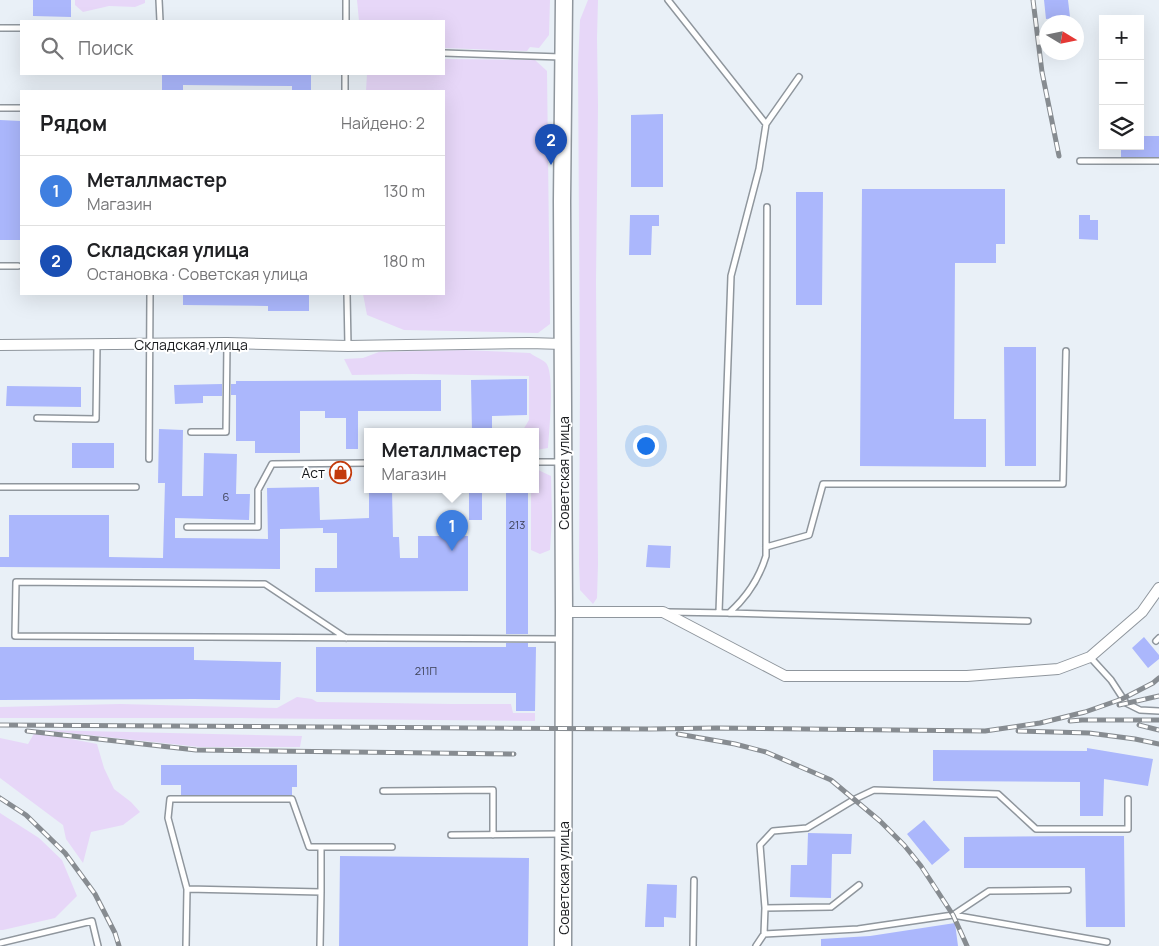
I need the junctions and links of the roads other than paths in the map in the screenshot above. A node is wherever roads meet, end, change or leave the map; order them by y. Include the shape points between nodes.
1 (159, 0) edge
2 (346, 0) edge
3 (564, 0) edge
4 (668, 0) edge
5 (160, 20) edge
6 (346, 20) edge
7 (0, 28) edge
8 (20, 28) edge
9 (445, 53) edge
10 (564, 58) junction
11 (345, 75) edge
12 (799, 78) dead end
13 (345, 90) edge
14 (0, 108) edge
15 (20, 108) edge
16 (766, 124) junction
17 (1080, 160) dead end
18 (1159, 161) edge
19 (767, 207) dead end
20 (0, 266) edge
21 (18, 266) dead end
22 (150, 295) edge
23 (347, 295) edge
24 (227, 343) junction
25 (97, 344) junction
26 (149, 344) junction
27 (563, 344) junction
28 (0, 345) edge
29 (348, 346) junction
30 (1066, 351) dead end
31 (37, 418) dead end
32 (191, 432) dead end
33 (149, 459) dead end
34 (539, 462) edge
35 (563, 462) junction
36 (364, 463) edge
37 (0, 487) edge
38 (136, 488) dead end
39 (187, 528) dead end
40 (766, 547) junction
41 (1159, 588) edge
42 (564, 612) junction
43 (663, 612) junction
44 (719, 612) junction
45 (729, 613) junction
46 (1028, 621) dead end
47 (346, 638) junction
48 (564, 639) junction
49 (1090, 657) junction
50 (1159, 711) edge
51 (383, 791) dead end
52 (1128, 799) dead end
53 (563, 834) junction
54 (451, 835) dead end
55 (494, 835) junction
56 (321, 847) junction
57 (392, 847) dead end
58 (694, 880) dead end
59 (859, 885) dead end
60 (187, 889) junction
61 (1068, 890) dead end
62 (321, 892) junction
63 (765, 908) junction
64 (953, 915) junction
65 (764, 934) junction
66 (1107, 942) dead end
67 (0, 943) edge
68 (98, 946) edge
69 (186, 946) edge
70 (320, 946) edge
71 (563, 946) edge
72 (693, 946) edge
73 (756, 946) edge

1 - 5 lane
2 - 6 lane
3 - 10 main road, Советская улица
4 - 16 lane
7 - 8 lane
9 - 10 lane
10 - 27 main road, Советская улица
11 - 13 lane
12 - 16 lane
14 - 15 lane
16 - 44 lane via 759,170 730,276
17 - 18 lane
19 - 40 lane
20 - 21 lane
22 - 26 lane
23 - 29 lane
24 - 26 street, Складская улица
24 - 29 street, Складская улица
24 - 32 lane via 226,432
25 - 26 street, Складская улица
25 - 28 street, Складская улица
25 - 31 lane via 96,419
26 - 33 lane
27 - 29 street, Складская улица
27 - 35 main road, Советская улица
30 - 40 lane via 1063,484 823,484 809,535
34 - 35 lane
35 - 42 main road, Советская улица
36 - 39 lane via 272,464 258,490 258,527
37 - 38 lane
40 - 45 lane via 762,570
41 - 49 street via 1142,612
42 - 43 street
42 - 48 main road, Советская улица
43 - 44 lane
43 - 49 street via 785,676 967,676 1058,669
44 - 45 lane
45 - 46 lane
47 - 47 lane via 15,636 16,582 266,584
47 - 48 lane
48 - 53 main road, Советская улица
49 - 50 lane via 1126,703 1140,710
51 - 55 lane via 493,790
52 - 63 lane via 1128,829 1036,829 998,794 874,790 807,828 773,831 760,845
53 - 55 lane
53 - 71 main road, Советская улица
54 - 55 lane
56 - 57 lane
56 - 60 lane via 309,847 292,799 170,799 168,818
56 - 62 lane
58 - 72 lane
59 - 63 lane via 831,907
60 - 62 lane
60 - 69 lane
61 - 64 lane via 989,891
62 - 70 lane
63 - 65 lane
64 - 65 lane via 858,929
64 - 66 lane
65 - 73 lane
67 - 68 lane via 92,921

